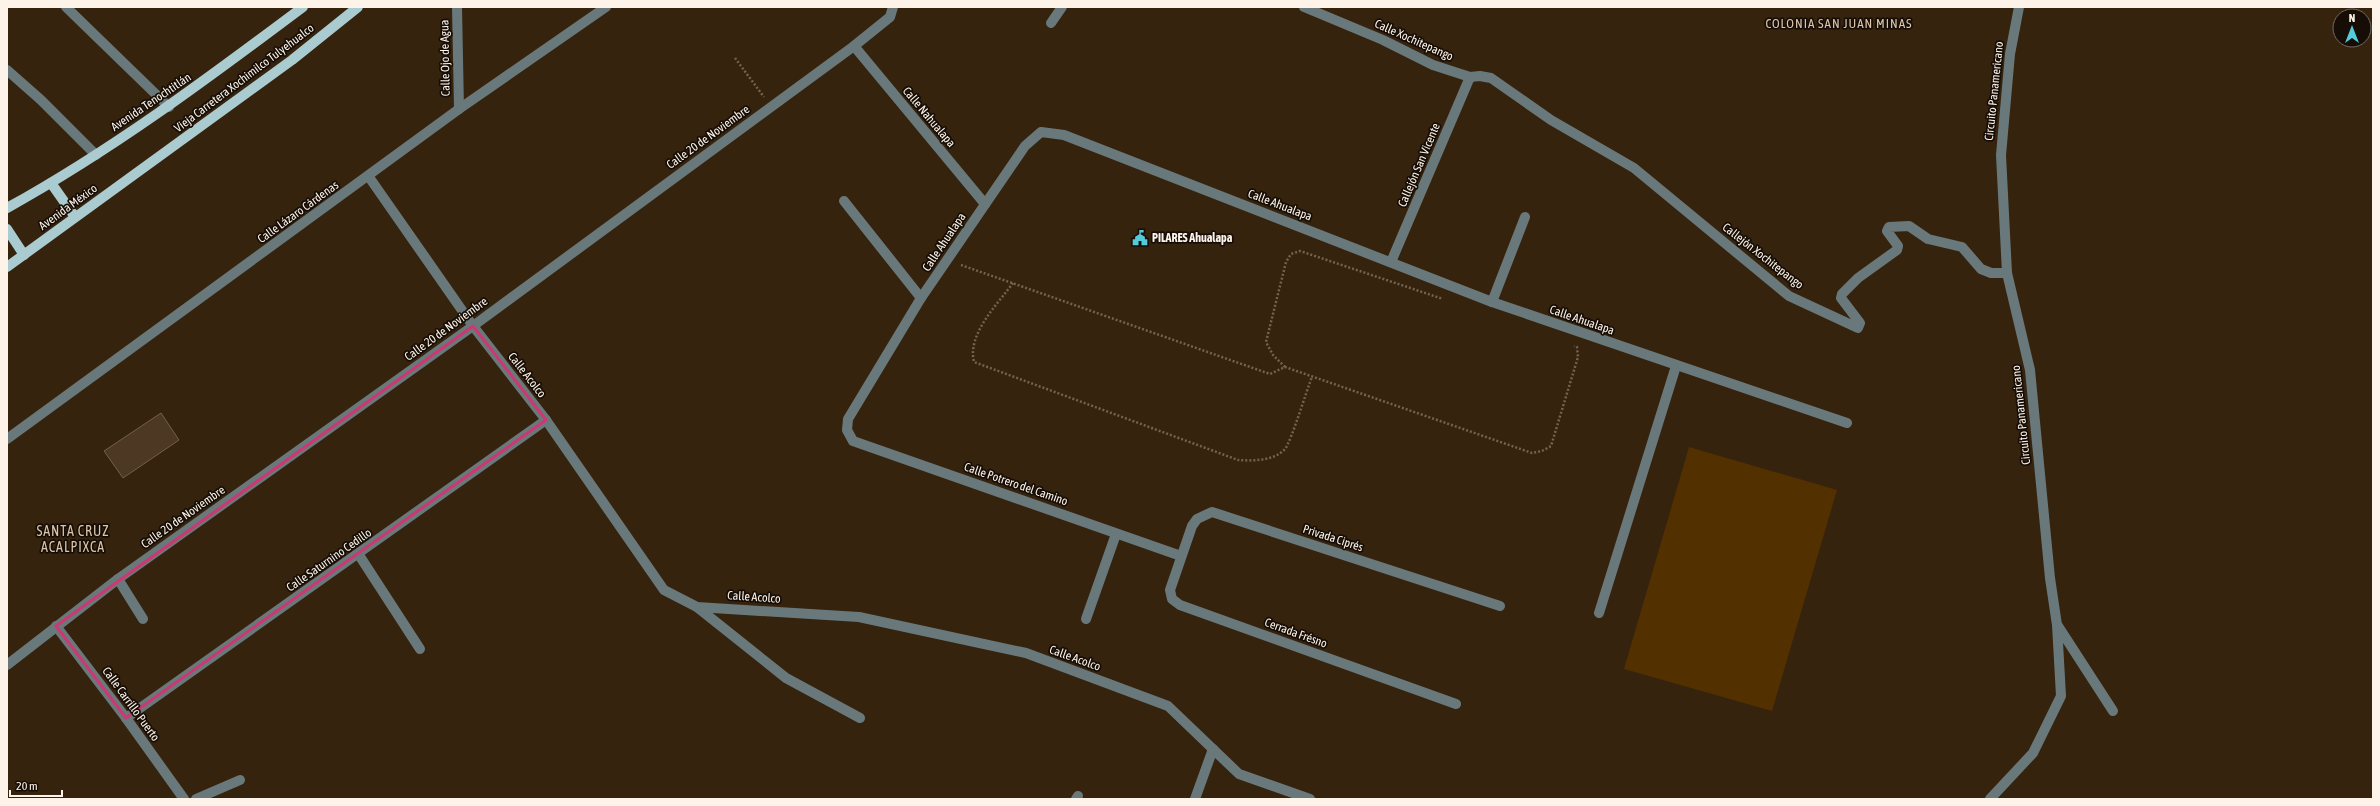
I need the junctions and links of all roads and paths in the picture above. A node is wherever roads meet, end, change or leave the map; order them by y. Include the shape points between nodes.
1 (66, 7) edge
2 (303, 7) edge
3 (358, 7) edge
4 (457, 7) edge
5 (606, 7) edge
6 (893, 7) edge
7 (1062, 7) edge
8 (1304, 7) edge
9 (2019, 7) edge
10 (1051, 23) dead end
11 (854, 46) junction
12 (735, 58) dead end
13 (7, 70) edge
14 (1470, 77) junction
15 (168, 107) junction
16 (771, 107) junction
17 (459, 109) junction
18 (96, 155) junction
19 (145, 169) joint
20 (369, 177) junction
21 (51, 183) junction
22 (844, 201) dead end
23 (985, 204) junction
24 (7, 208) edge
25 (76, 217) junction
26 (1525, 217) dead end
27 (7, 229) edge
28 (24, 255) junction
29 (947, 260) junction
30 (1391, 262) junction
31 (7, 267) edge
32 (2007, 273) junction
33 (1013, 283) junction
34 (921, 298) junction
35 (1448, 301) dead end
36 (1492, 302) junction
37 (473, 326) junction
38 (1572, 344) dead end
39 (1676, 366) junction
40 (1285, 367) junction
41 (1312, 377) junction
42 (546, 420) junction
43 (1847, 423) dead end
44 (847, 430) joint
45 (7, 439) edge
46 (1116, 534) junction
47 (359, 555) junction
48 (1181, 556) junction
49 (118, 579) junction
50 (697, 606) junction
51 (1500, 606) dead end
52 (1599, 614) dead end
53 (144, 619) dead end
54 (1086, 619) dead end
55 (2057, 625) junction
56 (56, 626) junction
57 (420, 649) dead end
58 (7, 665) edge
59 (1456, 704) dead end
60 (2114, 711) dead end
61 (126, 718) junction
62 (860, 718) dead end
63 (1213, 749) junction
64 (240, 780) dead end
65 (184, 799) edge
66 (196, 799) edge
67 (1195, 799) edge
68 (1310, 799) edge
69 (1990, 799) edge

1 - 15 street
2 - 15 main road, Avenida Tenochtitlán
3 - 19 main road, Vieja Carretera Xochimilco Tulyehualco via 292,60
4 - 17 street, Calle Ojo de Agua
5 - 17 street, Calle Lázaro Cárdenas
6 - 11 street, Calle 20 de Noviembre via 890,17
7 - 10 street
8 - 14 street, Calle Xochitepango via 1383,40 1433,65
9 - 32 street, Circuito Panamericano via 2010,54 2001,155
11 - 16 street, Calle 20 de Noviembre
11 - 23 street, Calle Nahualapa
12 - 16 path
13 - 18 street
14 - 30 street, Callejón San Vicente
14 - 32 street, Callejón Xochitepango via 1491,78 1551,120 1634,168 1789,296 1858,328 1860,323 1841,298 1842,294 1858,278 1897,250 1898,246 1887,231 1889,227 1909,226 1928,239 1962,247 1981,269 1991,273
15 - 18 main road, Avenida Tenochtitlán
16 - 37 street, Calle 20 de Noviembre
17 - 20 street, Calle Lázaro Cárdenas
18 - 21 main road, Avenida Tenochtitlán
19 - 25 main road, Avenida México
20 - 37 street, Calle Acolco
20 - 45 street, Calle Lázaro Cárdenas
21 - 24 main road, Avenida Tenochtitlán
21 - 25 main road
22 - 34 street
23 - 29 street, Calle Ahualapa
23 - 30 street, Calle Ahualapa via 1024,146 1041,132 1064,135
25 - 28 main road, Avenida México
26 - 36 street
27 - 28 main road
28 - 31 main road, Avenida México
29 - 33 path
29 - 34 street, Calle Ahualapa
30 - 36 street, Calle Ahualapa
32 - 55 street, Circuito Panamericano via 2030,370 2050,578
33 - 40 path via 1270,374
33 - 41 path via 976,337 971,351 974,362 1238,460 1256,461 1273,456 1285,448
34 - 44 street, Calle Ahualapa via 848,419
35 - 40 path via 1300,251 1291,254 1286,262 1266,342 1273,355
36 - 39 street, Calle Ahualapa
37 - 42 street, Calle Acolco
37 - 49 street, Calle 20 de Noviembre
38 - 41 path via 1577,347 1578,357 1551,446 1532,454
39 - 43 street, Calle Ahualapa
39 - 52 street
40 - 41 path
42 - 47 street, Calle Saturnino Cedillo
42 - 50 street, Calle Acolco via 664,590
44 - 46 street, Calle Potrero del Camino via 853,441
46 - 48 street, Calle Potrero del Camino
46 - 54 street
47 - 57 street
47 - 61 street, Calle Saturnino Cedillo
48 - 51 street, Privada Ciprés via 1192,526 1197,519 1212,512
48 - 59 street, Cerrada Frésno via 1170,590 1172,599 1180,605
49 - 53 street
49 - 56 street, Calle 20 de Noviembre
50 - 62 street via 786,678
50 - 63 street, Calle Acolco via 859,617 1026,654 1168,706
55 - 60 street
55 - 69 street, Circuito Panamericano via 2061,696 2033,753
56 - 58 street, Calle 20 de Noviembre
56 - 61 street, Calle Carrillo Puerto
61 - 65 street, Calle Carrillo Puerto
63 - 67 street
63 - 68 street, Calle Acolco via 1239,774
64 - 66 street

